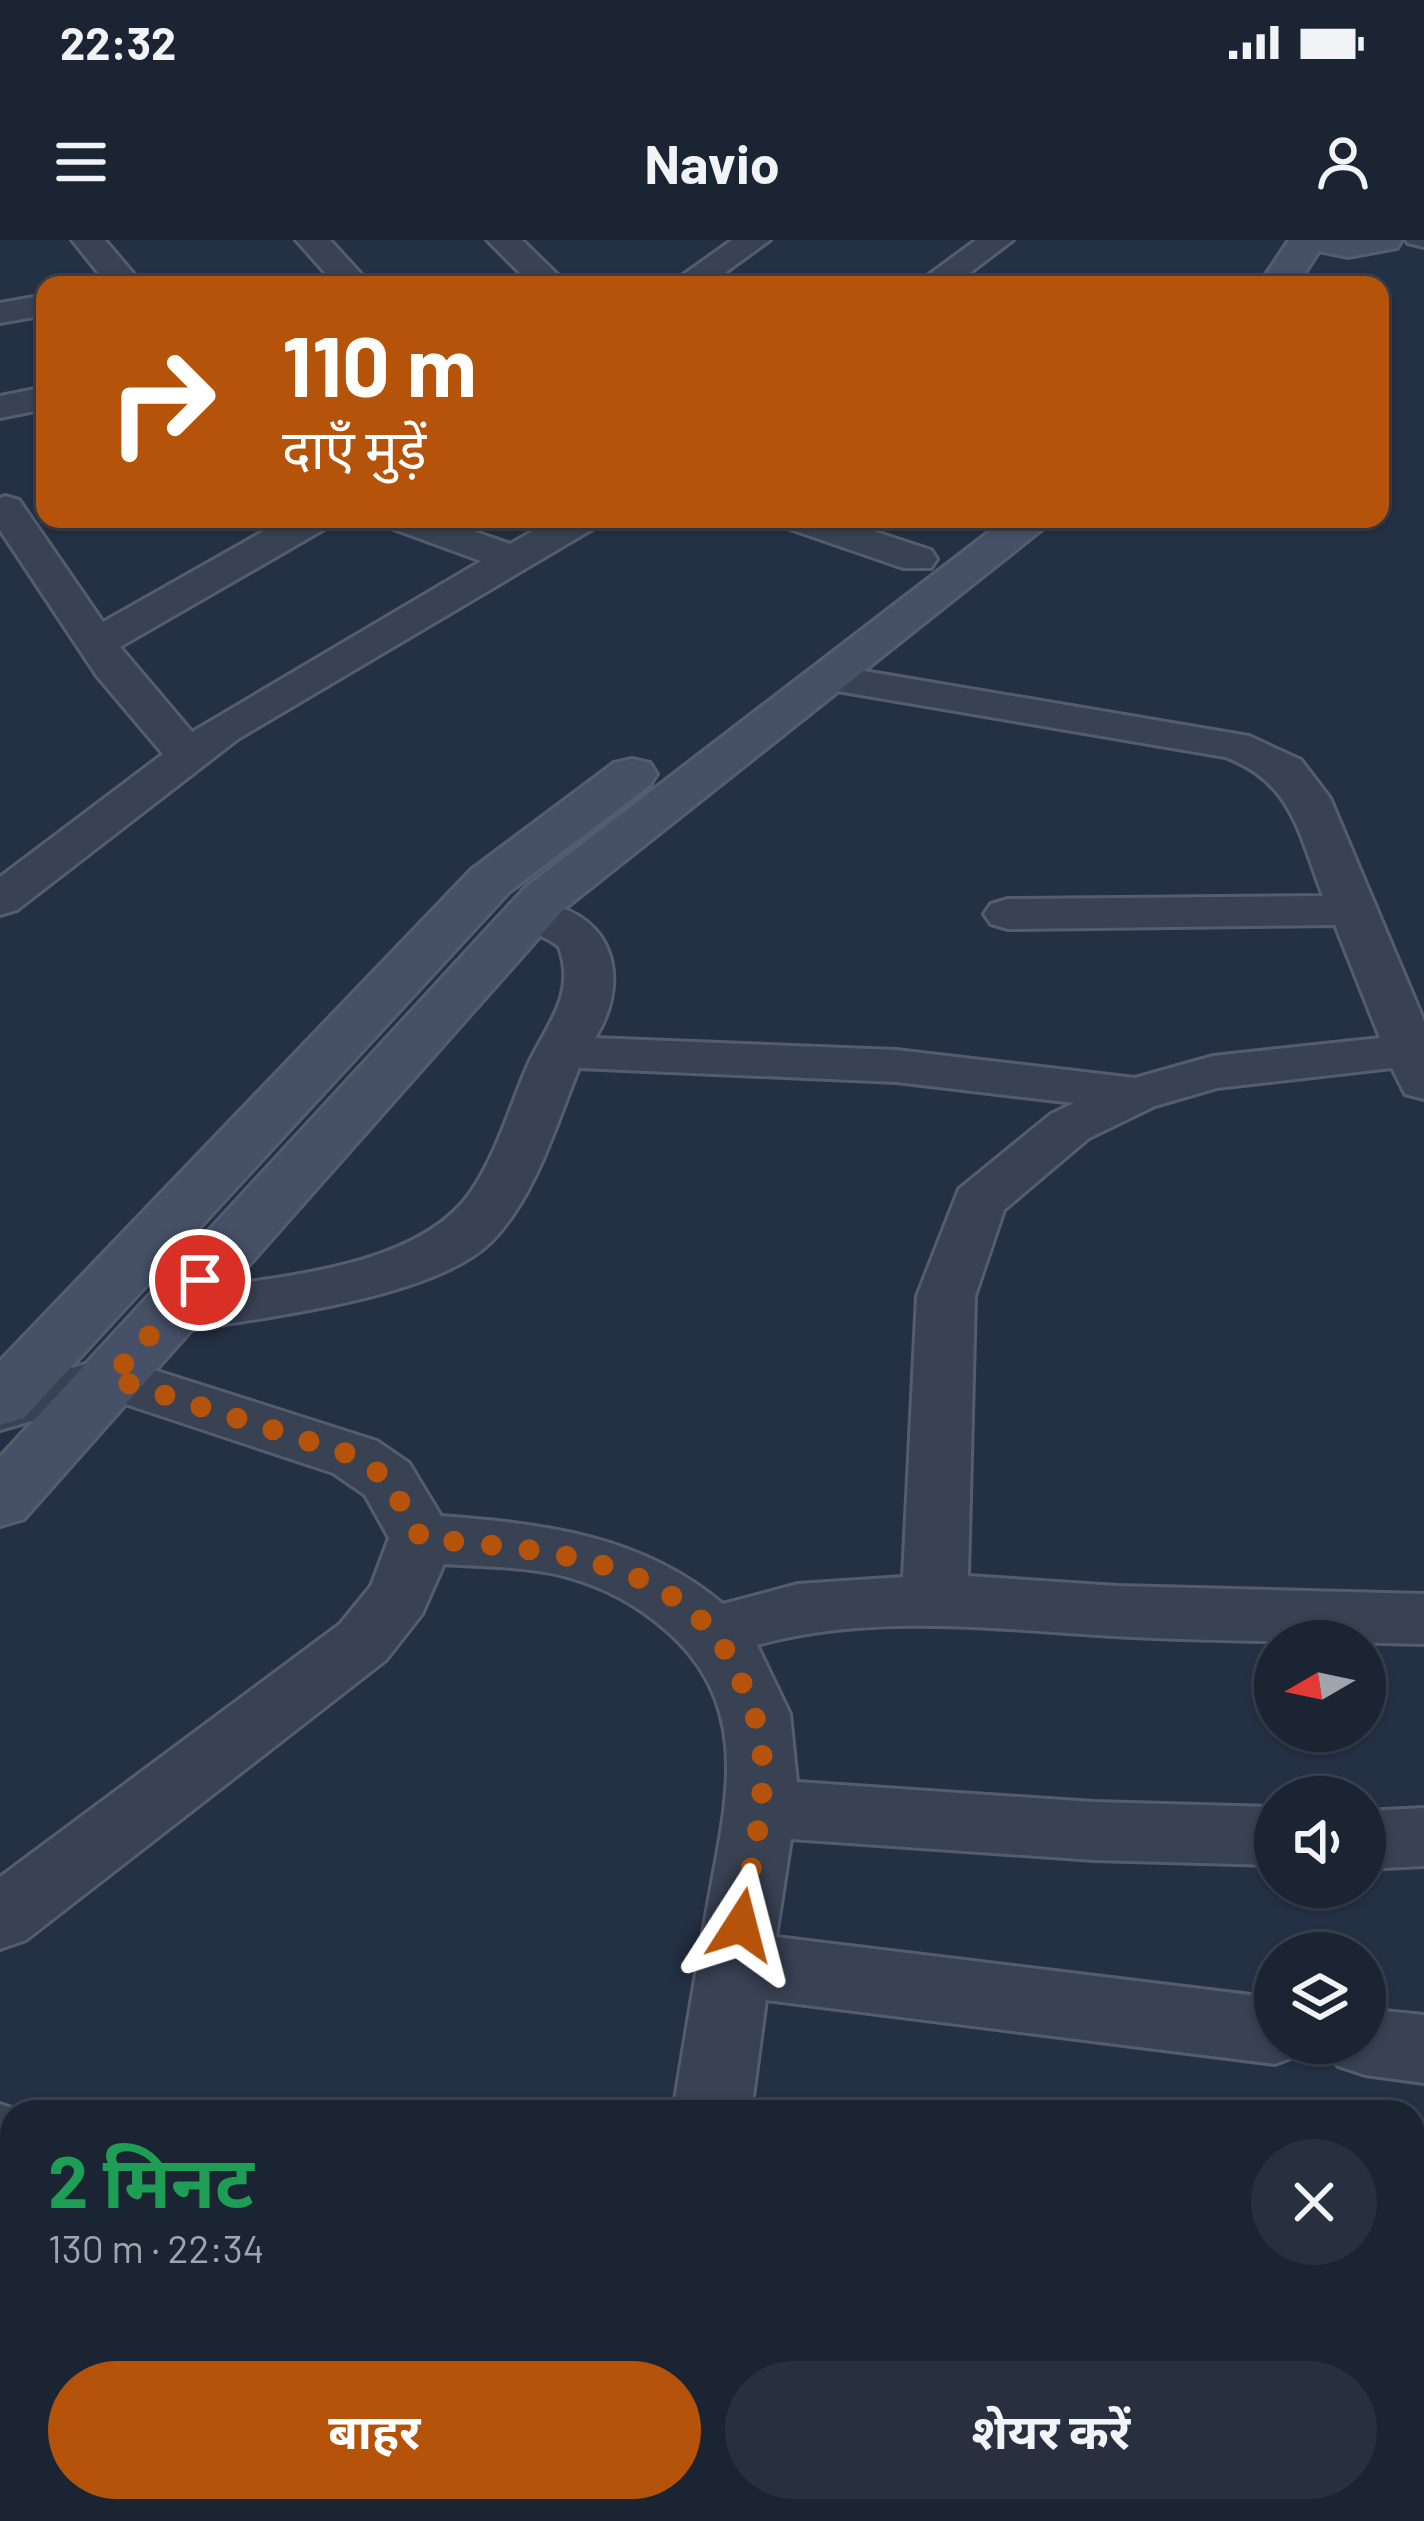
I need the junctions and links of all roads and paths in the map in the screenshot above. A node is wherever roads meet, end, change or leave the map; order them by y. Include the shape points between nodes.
1 (312, 240) edge
2 (502, 240) edge
3 (754, 240) edge
4 (997, 240) edge
5 (1414, 240) edge
6 (94, 241) edge
7 (1424, 242) edge
8 (119, 276) edge
9 (346, 276) edge
10 (541, 276) edge
11 (700, 276) edge
12 (945, 276) edge
13 (36, 307) edge
14 (0, 313) edge
15 (36, 400) edge
16 (0, 407) edge
17 (17, 506) edge
18 (298, 528) edge
19 (426, 528) edge
20 (567, 528) edge
21 (825, 528) edge
22 (958, 528) edge
23 (1021, 528) edge
24 (917, 559) junction
25 (513, 560) junction
26 (96, 643) junction
27 (829, 678) junction
28 (188, 754) junction
29 (0, 900) edge
30 (1352, 910) junction
31 (530, 914) junction
32 (1008, 914) dead end
33 (560, 1052) junction
34 (1417, 1067) edge
35 (1136, 1094) junction
36 (170, 1313) junction
37 (111, 1378) junction
38 (0, 1406) edge
39 (0, 1501) edge
40 (421, 1538) junction
41 (935, 1599) junction
42 (1424, 1619) edge
43 (714, 1632) junction
44 (760, 1808) junction
45 (1254, 1835) edge
46 (1424, 1837) edge
47 (1386, 1839) edge
48 (0, 1918) edge
49 (735, 1964) junction
50 (1254, 2028) edge
51 (1386, 2044) edge
52 (1424, 2049) edge
53 (714, 2100) edge

1 - 9 street
2 - 10 street
3 - 11 street
4 - 12 street
5 - 7 lane
6 - 8 street
13 - 14 street
15 - 16 street
17 - 26 street
18 - 26 street
19 - 25 street
20 - 25 street
21 - 24 street
22 - 24 main road
23 - 27 main road
24 - 38 main road via 490,881
25 - 28 street
26 - 28 street
27 - 30 street via 1262,754 1297,779
27 - 31 main road
28 - 29 street
30 - 32 street
30 - 34 street
31 - 33 street via 560,924 585,948 585,1010
31 - 36 main road
33 - 35 street via 896,1066
33 - 36 street via 495,1199 455,1243 396,1269
34 - 35 street via 1213,1072
35 - 41 street via 1070,1126 979,1202 946,1296
36 - 37 main road
37 - 38 street
37 - 39 main road
37 - 40 street via 355,1456 387,1479
40 - 43 street via 578,1555 633,1574
40 - 48 street via 399,1597 362,1642
41 - 42 street
41 - 43 street via 798,1609
43 - 44 street via 754,1714
44 - 45 street
44 - 49 street
46 - 47 street
49 - 50 street
49 - 53 street
51 - 52 street

